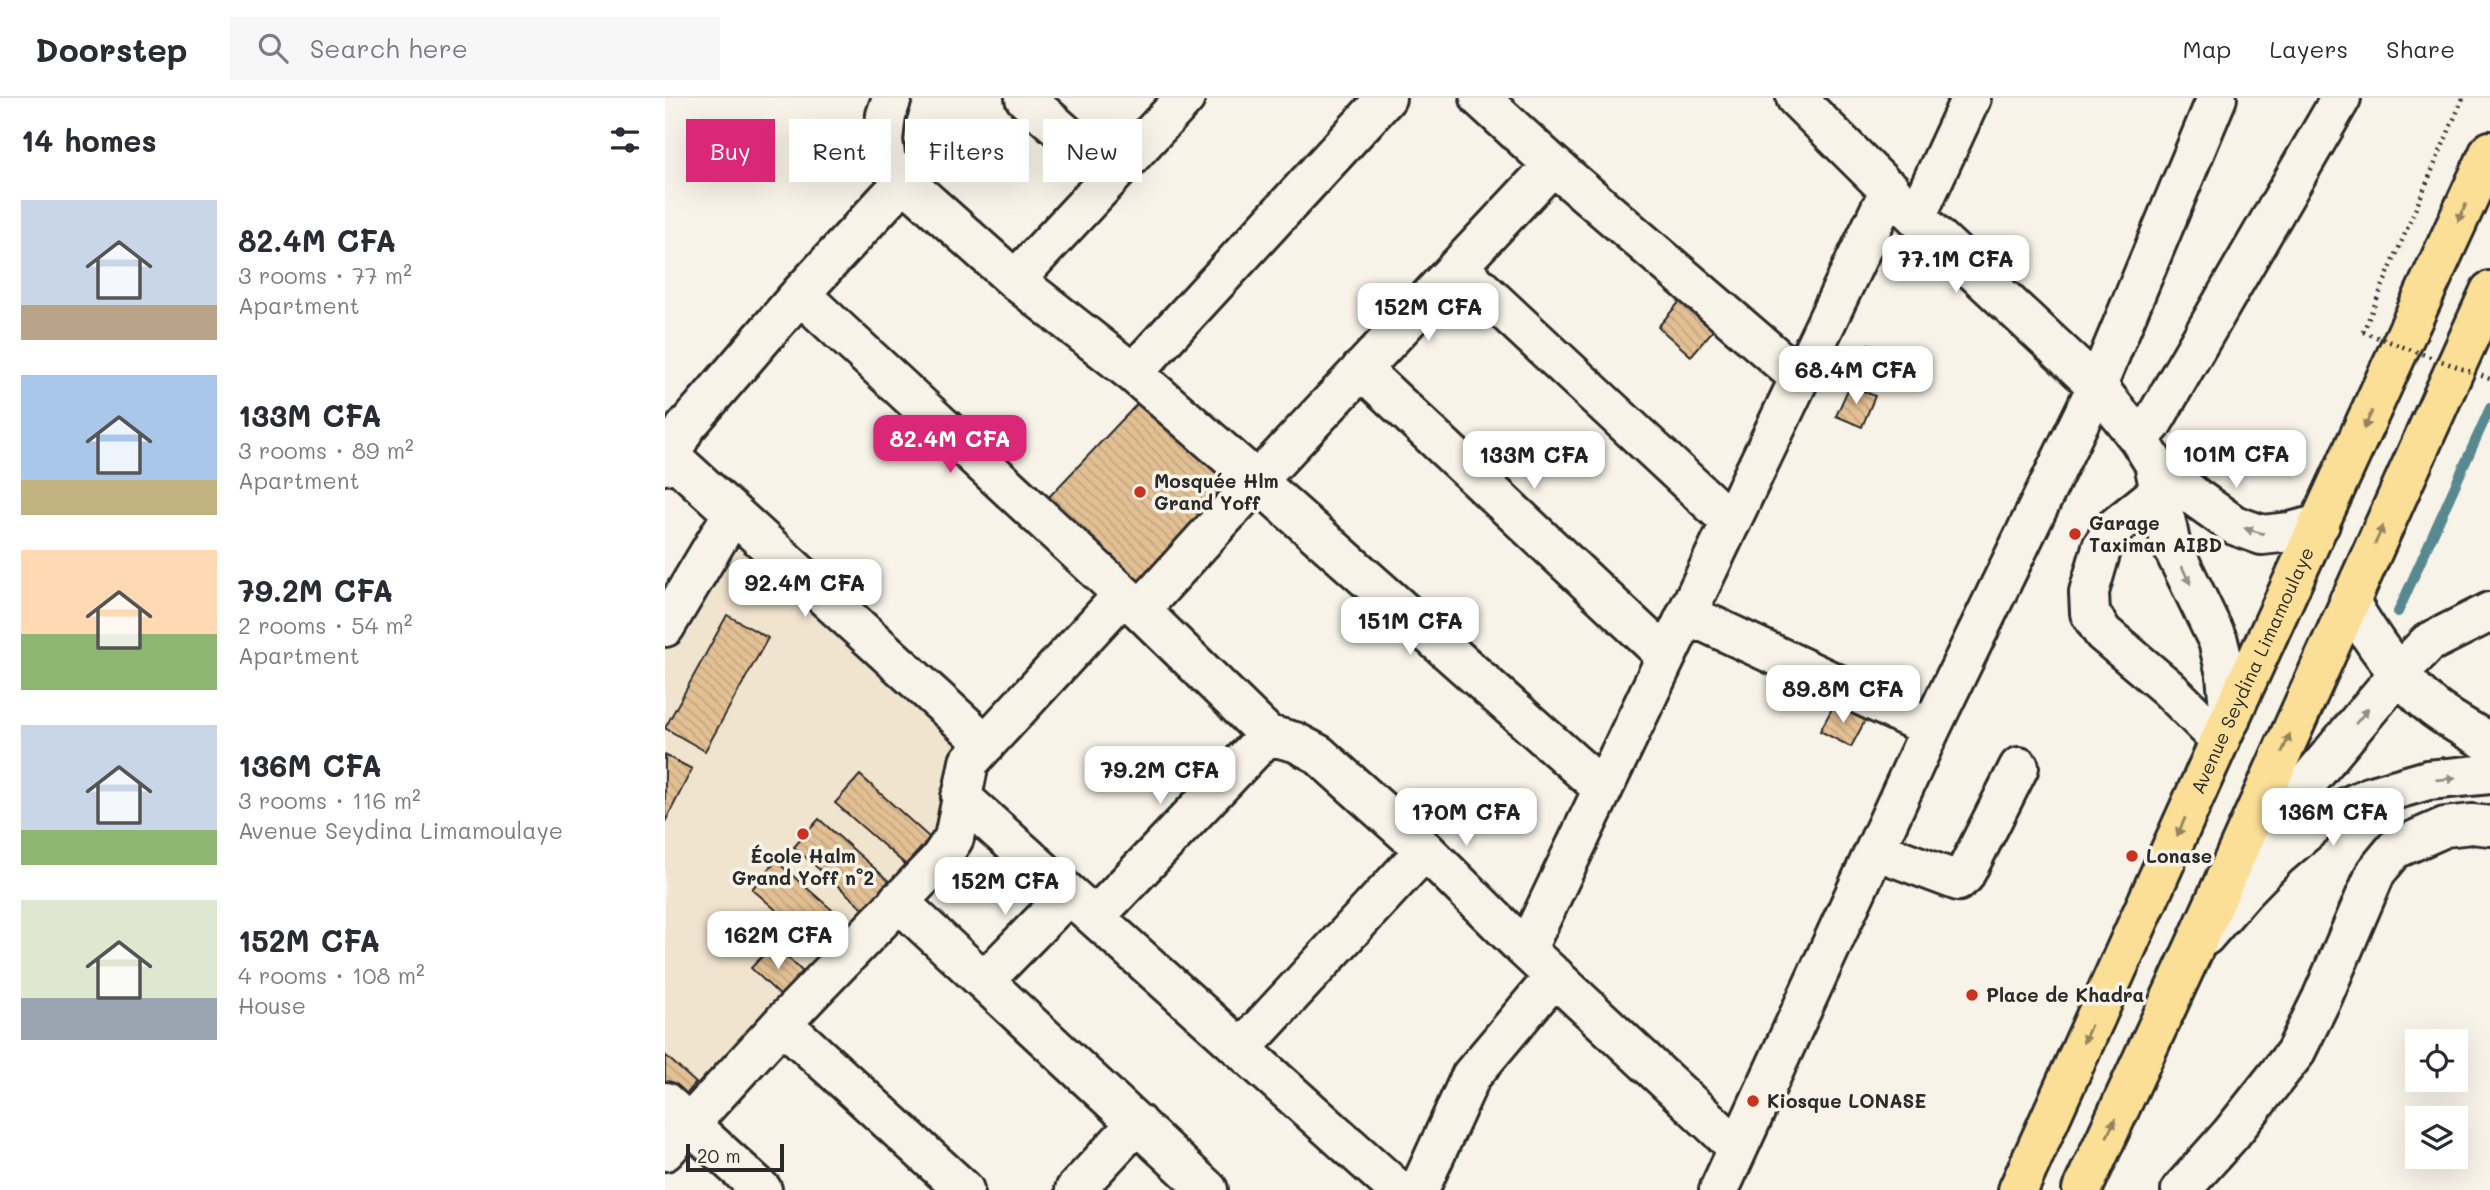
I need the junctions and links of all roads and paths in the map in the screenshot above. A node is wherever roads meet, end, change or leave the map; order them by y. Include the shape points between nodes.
1 (891, 98) edge
2 (1025, 98) edge
3 (1185, 98) edge
4 (1386, 98) edge
5 (1796, 98) edge
6 (1971, 98) edge
7 (2217, 98) edge
8 (2341, 98) edge
9 (2463, 98) edge
10 (1484, 99) edge
11 (1049, 119) edge
12 (1142, 143) edge
13 (2490, 151) edge
14 (1553, 165) junction
15 (904, 181) junction
16 (1105, 182) edge
17 (1890, 190) junction
18 (1916, 217) junction
19 (1459, 268) junction
20 (1015, 279) junction
21 (2490, 292) edge
22 (800, 294) junction
23 (1361, 369) junction
24 (1133, 373) junction
25 (1800, 378) junction
26 (2490, 379) edge
27 (2097, 386) junction
28 (667, 457) edge
29 (2151, 464) junction
30 (1257, 481) junction
31 (733, 513) junction
32 (1731, 522) junction
33 (2320, 524) junction
34 (2350, 601) junction
35 (1131, 603) junction
36 (2490, 612) edge
37 (1687, 614) junction
38 (665, 627) edge
39 (1666, 656) junction
40 (2398, 674) junction
41 (1931, 728) junction
42 (2225, 730) junction
43 (1268, 735) junction
44 (2490, 743) edge
45 (986, 744) junction
46 (2019, 768) dead end
47 (2490, 774) edge
48 (1603, 789) junction
49 (961, 797) junction
50 (2490, 826) edge
51 (1425, 850) junction
52 (1875, 850) junction
53 (2225, 881) junction
54 (898, 901) junction
55 (1082, 906) junction
56 (2194, 948) junction
57 (1526, 950) junction
58 (1555, 976) junction
59 (984, 981) junction
60 (782, 1023) junction
61 (1241, 1049) junction
62 (677, 1112) edge
63 (1137, 1123) junction
64 (1738, 1148) junction
65 (665, 1151) edge
66 (762, 1190) edge
67 (964, 1190) edge
68 (1075, 1190) edge
69 (1208, 1190) edge
70 (1398, 1190) edge
71 (1419, 1190) edge
72 (1719, 1190) edge
73 (2018, 1190) edge
74 (2082, 1190) edge
75 (2181, 1190) edge

1 - 15 street via 883,140 886,162
2 - 11 street
3 - 12 street
4 - 24 street
5 - 17 street
6 - 18 street
7 - 27 street
8 - 29 street via 2152,424
9 - 26 path, bridge via 2363,332
10 - 14 street
13 -> 33 highway, Avenue Seydina Limamoulaye
14 - 19 street
14 - 25 street
15 - 20 street
15 - 22 street
16 - 20 street
17 - 18 street
17 - 25 street
18 - 27 street
19 - 23 street
19 - 32 street
20 - 24 street
34 -> 21 highway
22 - 28 street via 685,428
22 - 35 street
23 - 30 street
23 - 39 street
24 - 30 street
25 - 32 street
27 - 29 street
27 - 41 street
28 - 31 street
33 -> 29 street via 2262,535 2234,525
29 -> 42 street via 2170,542 2218,641 2226,674
29 - 42 street via 2102,547 2089,592 2090,613 2103,633
30 - 35 street
30 - 48 street
31 - 38 street
31 - 45 street
32 - 37 street
33 - 42 highway, Avenue Seydina Limamoulaye
34 - 40 street
53 -> 34 highway
35 - 43 street
35 - 45 street
36 - 40 street via 2428,643
37 - 39 street
37 - 41 street
39 - 48 street
40 - 44 street via 2435,708
53 -> 40 street
41 - 52 street
42 -> 73 highway, Avenue Seydina Limamoulaye
43 - 51 street via 1295,741 1318,754
43 - 55 street
45 - 49 street via 969,762
46 - 52 street via 1958,881
56 -> 47 street via 2252,883 2321,819 2369,797 2428,780
48 - 57 street
49 - 54 street via 954,838
49 - 55 street
50 - 75 street via 2445,827 2395,849 2376,872 2295,1053
51 - 57 street
51 - 61 street
52 - 64 street
53 - 56 highway
54 - 59 street
54 - 60 street
55 - 59 street
55 - 61 street
74 -> 56 highway
57 - 58 street
58 - 64 street
58 - 71 street via 1471,1076
59 - 63 street
60 - 62 street
60 - 67 street
61 - 70 street
62 - 65 street
62 - 66 street
63 - 68 street
63 - 69 street
64 - 72 street

